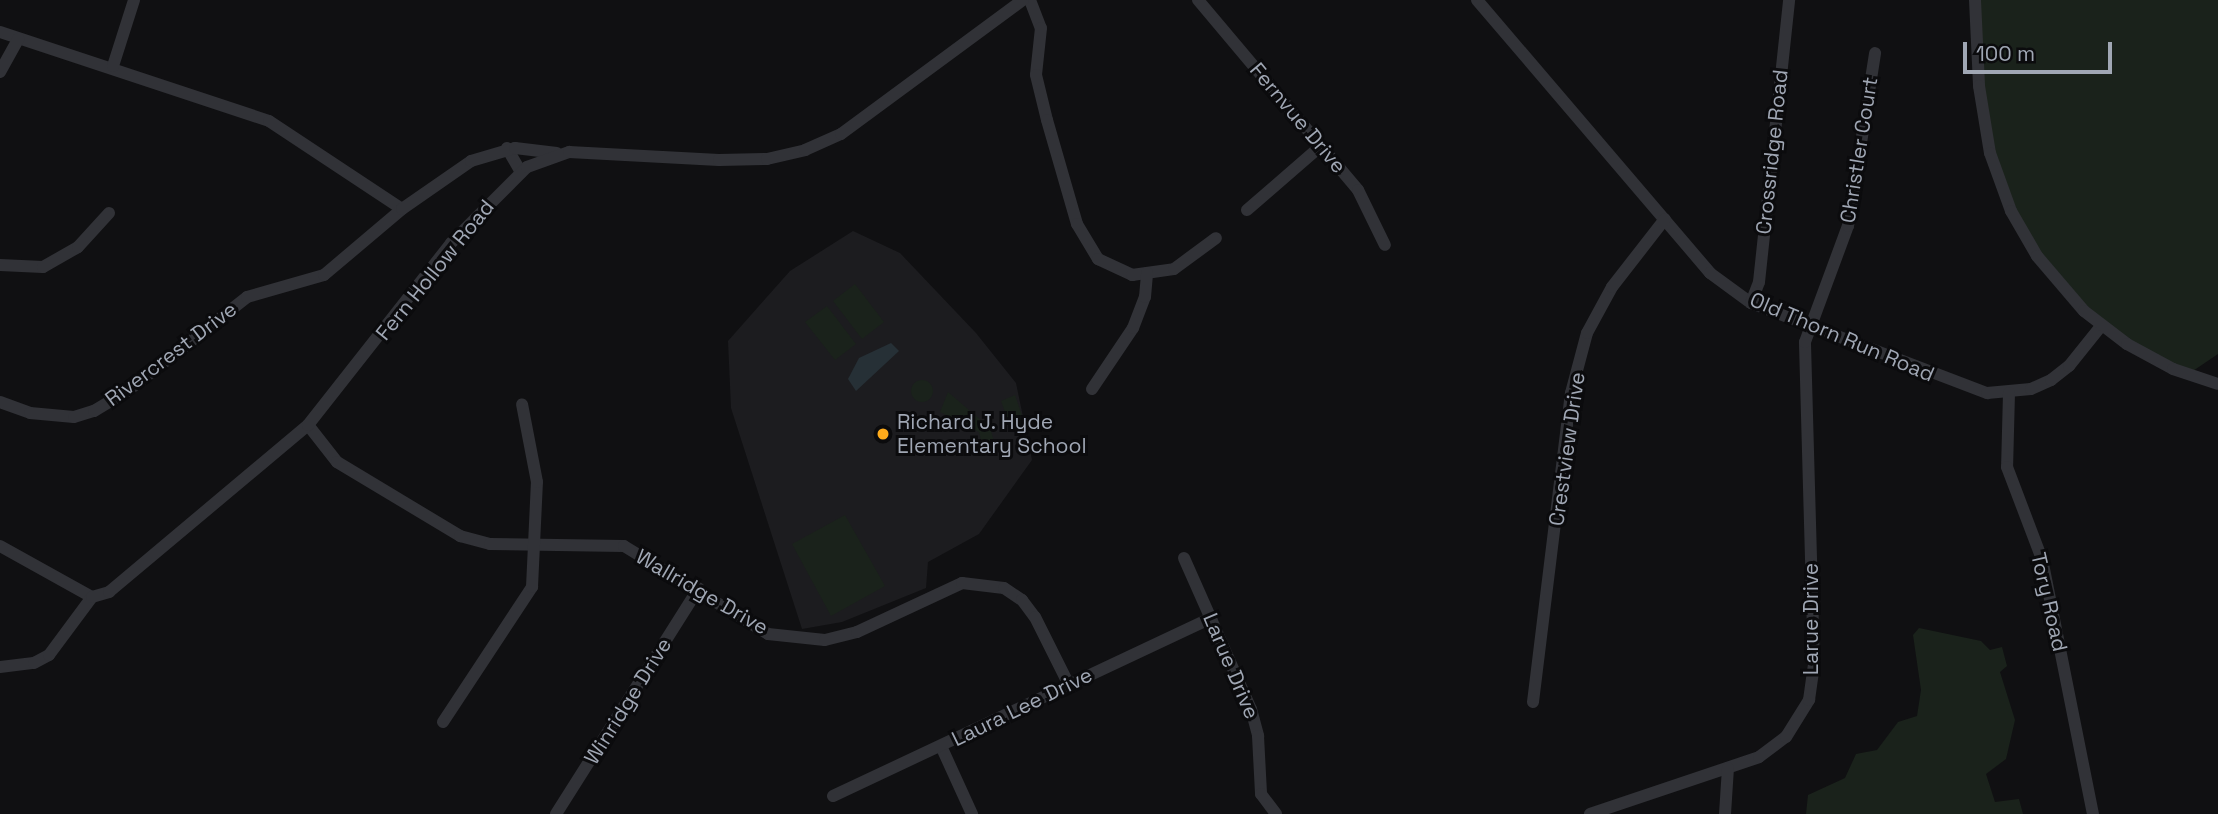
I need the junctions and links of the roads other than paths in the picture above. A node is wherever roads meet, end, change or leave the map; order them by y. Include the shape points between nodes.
1 (134, 0) edge
2 (1023, 0) edge
3 (1030, 0) edge
4 (1198, 0) edge
5 (1477, 0) edge
6 (1789, 0) edge
7 (1975, 0) edge
8 (0, 32) edge
9 (18, 38) junction
10 (1875, 53) dead end
11 (113, 66) junction
12 (0, 72) edge
13 (1321, 146) junction
14 (507, 148) junction
15 (557, 153) junction
16 (521, 172) junction
17 (402, 209) junction
18 (1247, 210) dead end
19 (109, 213) dead end
20 (1665, 219) junction
21 (1216, 238) dead end
22 (1385, 245) dead end
23 (0, 265) edge
24 (1147, 273) junction
25 (1752, 303) junction
26 (1812, 326) junction
27 (2101, 326) junction
28 (2218, 384) edge
29 (1091, 389) dead end
30 (2009, 393) junction
31 (0, 402) edge
32 (522, 404) dead end
33 (308, 425) junction
34 (536, 543) junction
35 (0, 546) edge
36 (1184, 558) dead end
37 (699, 588) junction
38 (92, 597) junction
39 (1211, 618) junction
40 (0, 667) edge
41 (1069, 685) junction
42 (1533, 702) dead end
43 (443, 722) dead end
44 (941, 746) junction
45 (1728, 768) junction
46 (833, 796) dead end
47 (560, 813) edge
48 (972, 814) edge
49 (1276, 814) edge
50 (1590, 814) edge
51 (1725, 814) edge
52 (2093, 814) edge

1 - 11 street
2 - 15 street via 841,134 805,150 767,159 719,160
3 - 24 street via 1041,28 1036,75 1040,95 1077,224 1098,260 1132,275
4 - 13 street, Fernvue Drive
5 - 20 street, Old Thorn Run Road
6 - 25 street, Crossridge Road via 1759,282
7 - 27 street via 1983,120 2000,186 2037,256
8 - 9 street
9 - 11 street
9 - 12 street
10 - 26 street, Christler Court via 1857,188
11 - 17 street via 269,121
13 - 18 street
13 - 22 street, Fernvue Drive via 1358,190
14 - 15 street, Rivercrest Drive
14 - 16 street
14 - 17 street, Rivercrest Drive via 471,161
15 - 16 street, Fern Hollow Road
16 - 33 street, Fern Hollow Road via 451,243
17 - 31 street, Rivercrest Drive via 324,275 247,297 126,392 94,411 74,417 30,413
19 - 23 street via 78,247 43,267
20 - 25 street, Old Thorn Run Road via 1710,273
20 - 42 street, Crestview Drive via 1612,287 1587,333 1572,393
21 - 24 street via 1174,269
24 - 29 street via 1145,297 1133,328
25 - 26 street, Old Thorn Run Road
26 - 30 street, Old Thorn Run Road via 1965,388
26 - 45 street, Larue Drive via 1805,342 1814,666 1809,700 1786,737 1759,757
27 - 28 street via 2152,359
27 - 30 street, Old Thorn Run Road via 2051,380
30 - 52 street, Tory Road via 2007,467 2042,559
32 - 34 street via 537,482
33 - 34 street, Wallridge Drive via 337,462 460,536 490,544
33 - 38 street, Fern Hollow Road via 109,592
34 - 37 street, Wallridge Drive via 624,546
34 - 43 street via 532,587
35 - 38 street
36 - 39 street, Larue Drive
37 - 41 street, Wallridge Drive via 768,634 825,639 857,632 953,585 993,584 1015,594 1029,608
37 - 47 street, Winridge Drive
38 - 40 street, Fern Hollow Road via 49,655 34,663
39 - 41 street, Laura Lee Drive
39 - 49 street, Larue Drive via 1255,719 1261,794
41 - 44 street, Laura Lee Drive
44 - 46 street, Laura Lee Drive
44 - 48 street
45 - 50 street, Larue Drive
45 - 51 street

